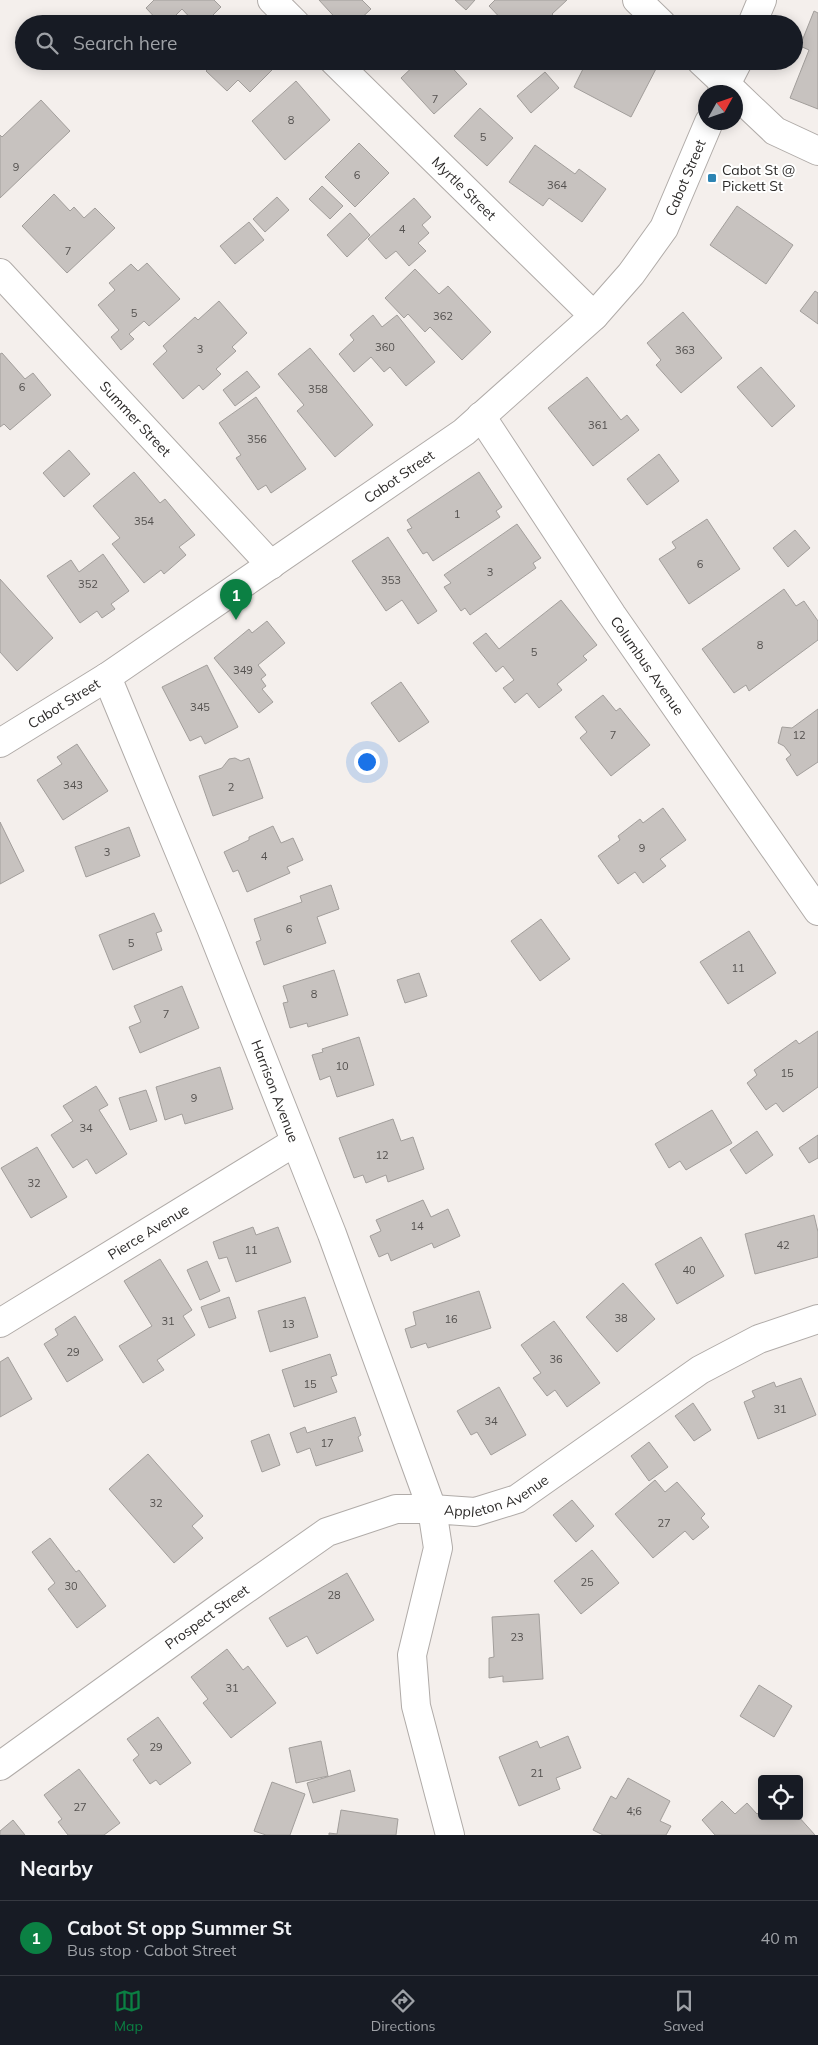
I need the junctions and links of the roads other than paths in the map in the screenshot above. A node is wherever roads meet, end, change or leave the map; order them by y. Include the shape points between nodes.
1 (272, 0) edge
2 (637, 0) edge
3 (762, 0) edge
4 (287, 15) edge
5 (653, 15) edge
6 (756, 15) edge
7 (343, 70) edge
8 (712, 70) edge
9 (731, 85) edge
10 (743, 98) edge
11 (706, 130) edge
12 (818, 151) edge
13 (0, 273) edge
14 (594, 316) junction
15 (482, 416) junction
16 (271, 565) junction
17 (107, 678) junction
18 (0, 743) edge
19 (818, 911) edge
20 (295, 1142) junction
21 (818, 1319) edge
22 (0, 1323) edge
23 (432, 1509) junction
24 (0, 1766) edge
25 (450, 1835) edge

1 - 4 street
2 - 5 street
3 - 6 street
7 - 14 street, Myrtle Street
8 - 9 street
10 - 12 street via 775,131
11 - 14 street, Cabot Street via 664,228 631,274
13 - 16 street, Summer Street
14 - 15 street, Cabot Street
15 - 16 street, Cabot Street via 464,432
15 - 19 street, Columbus Avenue via 612,615
16 - 17 street, Cabot Street
17 - 18 street, Cabot Street
17 - 20 street, Harrison Avenue via 211,928
20 - 22 street, Pierce Avenue
20 - 23 street, Harrison Avenue
21 - 23 street, Appleton Avenue via 759,1339 700,1370 517,1499 475,1512
23 - 24 street, Prospect Street via 396,1510 327,1532
23 - 25 street, Appleton Avenue via 438,1548 412,1655 416,1706

